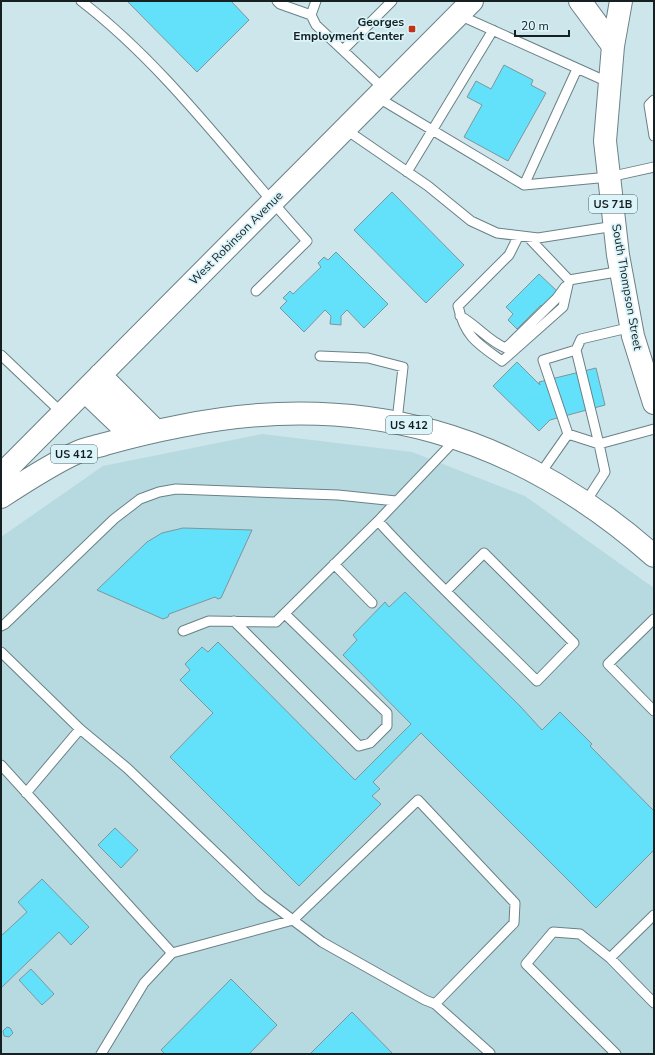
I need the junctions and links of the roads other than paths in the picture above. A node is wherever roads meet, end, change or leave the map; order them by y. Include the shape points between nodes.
1 (81, 1) edge
2 (277, 1) edge
3 (316, 1) edge
4 (392, 1) edge
5 (580, 1) edge
6 (621, 1) edge
7 (468, 6) edge
8 (310, 15) junction
9 (493, 30) junction
10 (613, 46) junction
11 (343, 50) junction
12 (577, 69) junction
13 (610, 83) junction
14 (380, 93) junction
15 (654, 100) edge
16 (345, 128) junction
17 (433, 131) junction
18 (654, 136) edge
19 (654, 167) edge
20 (407, 172) junction
21 (610, 177) junction
22 (524, 185) junction
23 (272, 203) junction
24 (615, 226) junction
25 (518, 237) junction
26 (528, 237) junction
27 (622, 271) junction
28 (569, 280) junction
29 (256, 291) dead end
30 (460, 316) junction
31 (632, 327) junction
32 (576, 350) junction
33 (1, 355) edge
34 (320, 356) dead end
35 (100, 375) junction
36 (85, 390) junction
37 (654, 403) edge
38 (62, 413) junction
39 (397, 421) junction
40 (654, 429) edge
41 (156, 431) junction
42 (568, 434) junction
43 (132, 436) junction
44 (457, 438) junction
45 (599, 444) junction
46 (540, 474) junction
47 (1, 475) edge
48 (1, 497) edge
49 (396, 501) junction
50 (585, 503) junction
51 (378, 521) junction
52 (644, 537) edge
53 (654, 556) edge
54 (334, 564) junction
55 (446, 591) junction
56 (372, 603) dead end
57 (285, 614) junction
58 (654, 619) edge
59 (234, 621) junction
60 (1, 626) edge
61 (184, 631) dead end
62 (1, 652) edge
63 (654, 711) edge
64 (80, 729) junction
65 (1, 765) edge
66 (26, 793) junction
67 (654, 915) edge
68 (293, 920) junction
69 (172, 953) junction
70 (610, 958) junction
71 (654, 1003) edge
72 (436, 1004) junction
73 (490, 1053) dead end
74 (101, 1054) edge
75 (616, 1054) edge

1 - 23 lane via 109,23 192,108
2 - 8 lane
3 - 8 lane
4 - 11 lane
5 - 10 highway
6 - 10 highway, South Thompson Street / US 71B
7 - 9 lane
7 - 14 highway, West Robinson Avenue
8 - 11 lane
9 - 12 lane
9 - 17 lane
10 - 13 highway, South Thompson Street / US 71B
11 - 14 lane
12 - 13 lane
12 - 22 lane
13 - 21 highway, South Thompson Street / US 71B via 606,141
14 - 16 highway, West Robinson Avenue
14 - 17 lane
15 - 18 lane via 649,105
16 - 20 lane
16 - 23 highway, West Robinson Avenue
17 - 20 lane
17 - 22 lane
19 - 21 lane
20 - 25 lane via 472,221 497,233
21 - 22 lane
21 - 24 highway, South Thompson Street / US 71B
23 - 29 lane via 306,241
23 - 35 highway, West Robinson Avenue
24 - 26 lane via 538,238
24 - 27 highway, South Thompson Street / US 71B
25 - 26 lane
25 - 30 lane via 509,255 458,306
26 - 28 lane
27 - 28 lane
27 - 31 highway, South Thompson Street / US 71B
28 - 30 lane via 557,298 506,348 495,344 471,322
28 - 30 lane via 563,307 502,362 477,343 465,329
31 - 32 lane via 581,339
31 - 37 highway, South Thompson Street / US 71B
32 - 42 lane via 543,360
32 - 45 lane
33 - 38 lane
34 - 39 lane via 368,358 403,367
35 - 36 highway, West Robinson Avenue / US 412
35 - 41 highway
36 - 38 highway, West Robinson Avenue / US 412
36 - 43 highway
38 - 47 highway, West Robinson Avenue / US 412
39 - 41 highway, US 412 via 344,415 281,413 214,419
39 - 44 highway, US 412
40 - 45 lane
41 - 43 highway, US 412
42 - 45 lane
42 - 46 lane
43 - 48 highway, US 412 via 78,452
44 - 46 highway, US 412 via 508,457
44 - 49 lane
45 - 50 lane via 605,472
46 - 50 highway, US 412
49 - 51 lane
49 - 60 lane via 331,494 176,489 159,492 140,499 114,519
50 - 52 highway, US 412
51 - 54 lane
51 - 55 lane
52 - 53 highway, US 412
54 - 56 lane
54 - 57 lane
55 - 55 lane via 537,681 574,643 484,553
57 - 59 lane via 276,622
57 - 59 lane via 387,713 387,726 370,743 359,746
58 - 63 lane via 608,664
59 - 61 lane via 210,621
62 - 64 lane
64 - 66 lane
64 - 68 lane via 127,768 261,896
65 - 66 lane
66 - 69 lane
67 - 70 lane
68 - 69 lane
68 - 72 lane via 322,942
68 - 72 lane via 418,800 515,903 514,923
69 - 74 lane via 144,983
70 - 71 lane
70 - 75 lane via 580,934 553,932 526,964
72 - 73 lane

